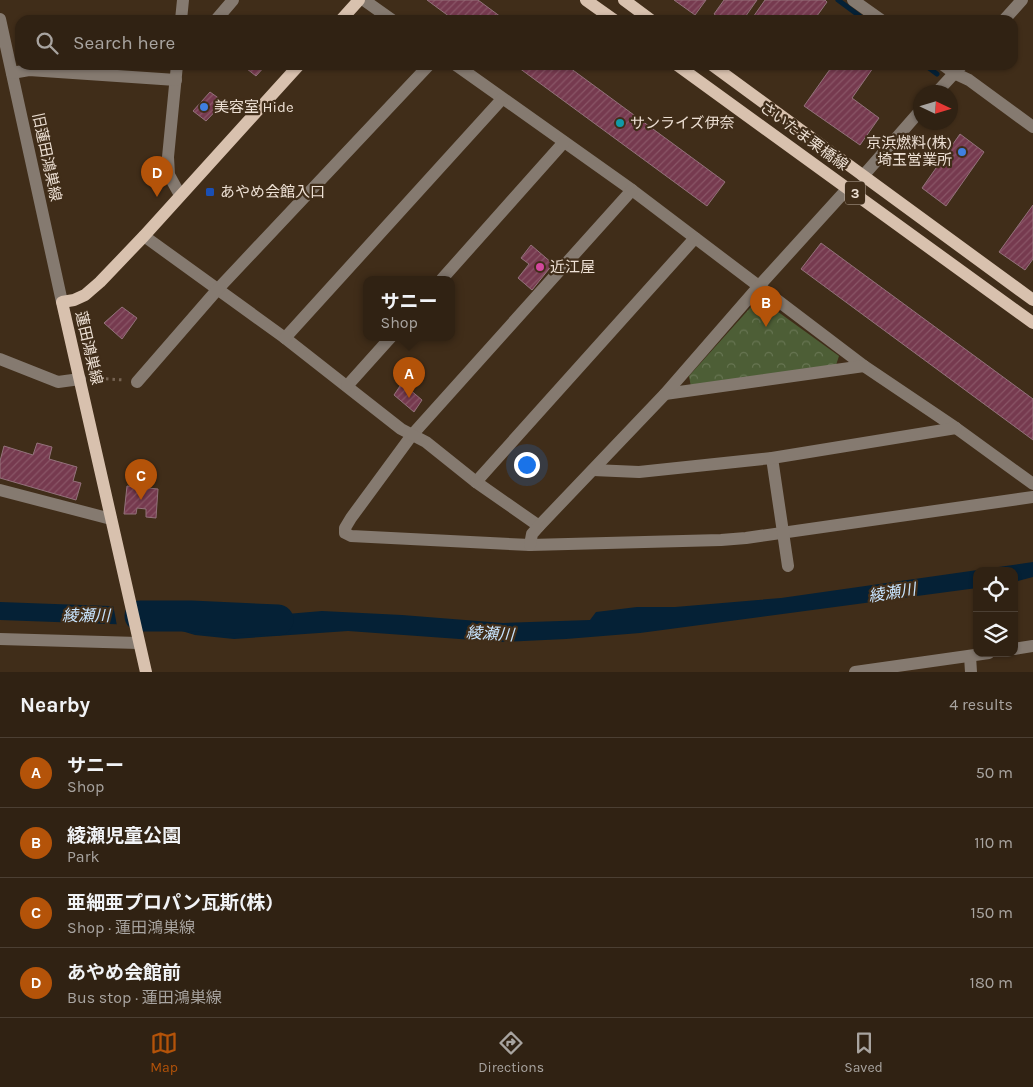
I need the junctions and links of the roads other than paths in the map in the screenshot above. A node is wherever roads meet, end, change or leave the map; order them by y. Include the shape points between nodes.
1 (183, 0) edge
2 (234, 0) edge
3 (359, 0) edge
4 (364, 0) edge
5 (586, 0) edge
6 (624, 0) edge
7 (1022, 0) edge
8 (856, 1) edge
9 (182, 15) edge
10 (220, 15) edge
11 (345, 15) edge
12 (385, 15) edge
13 (607, 15) edge
14 (644, 15) edge
15 (874, 15) edge
16 (1008, 15) edge
17 (0, 19) edge
18 (177, 70) edge
19 (294, 70) edge
20 (424, 70) edge
21 (463, 70) edge
22 (684, 70) edge
23 (719, 70) edge
24 (957, 70) edge
25 (959, 70) edge
26 (12, 73) junction
27 (176, 80) junction
28 (943, 85) edge
29 (502, 98) junction
30 (913, 119) edge
31 (1033, 127) edge
32 (564, 142) junction
33 (863, 176) junction
34 (848, 188) junction
35 (632, 190) junction
36 (180, 195) junction
37 (144, 236) junction
38 (695, 238) junction
39 (445, 276) edge
40 (759, 286) junction
41 (217, 290) junction
42 (1033, 300) edge
43 (62, 302) junction
44 (1033, 324) edge
45 (285, 338) junction
46 (387, 341) edge
47 (0, 359) edge
48 (864, 366) junction
49 (80, 379) junction
50 (137, 382) road end
51 (347, 386) junction
52 (665, 394) junction
53 (956, 428) junction
54 (412, 435) junction
55 (772, 458) junction
56 (593, 470) junction
57 (476, 482) junction
58 (1033, 484) edge
59 (0, 490) edge
60 (1033, 497) edge
61 (111, 519) junction
62 (539, 526) junction
63 (783, 533) junction
64 (530, 544) junction
65 (788, 566) dead end
66 (0, 639) edge
67 (137, 640) junction
68 (1033, 646) edge
69 (1018, 648) edge
70 (970, 656) junction
71 (973, 656) edge
72 (880, 670) edge
73 (146, 672) edge
74 (855, 672) edge
75 (971, 672) edge

1 - 9 street
2 - 10 street
3 - 11 main road
4 - 12 street
5 - 13 main road
6 - 14 main road
7 - 16 street
8 - 15 street
17 - 26 street, 旧蓮田鴻巣線
18 - 27 street
19 - 36 main road, 蓮田鴻巣線
20 - 41 street
21 - 29 street
22 - 34 main road, さいたま栗橋線 / 3
23 - 33 main road, さいたま栗橋線 / 3
24 - 28 street
25 - 31 street
26 - 27 street via 29,70
26 - 43 street, 旧蓮田鴻巣線
27 - 36 street via 168,157 169,175
29 - 32 street
29 - 45 street
30 - 33 street
32 - 35 street
32 - 39 street
33 - 42 main road, さいたま栗橋線 / 3
34 - 40 street
34 - 44 main road, さいたま栗橋線 / 3
35 - 38 street
35 - 54 street
36 - 37 main road, 蓮田鴻巣線
37 - 41 street
37 - 43 main road, 蓮田鴻巣線 via 100,282 85,294
38 - 40 street
38 - 57 street
40 - 48 street
40 - 52 street
41 - 45 street
41 - 50 street
43 - 49 main road, 蓮田鴻巣線
45 - 51 street
46 - 51 street
47 - 49 street via 58,382
48 - 52 street
48 - 53 street
49 - 61 main road, 蓮田鴻巣線
51 - 54 street
52 - 56 street
53 - 55 street
53 - 58 street
54 - 57 street via 426,442
54 - 64 street via 351,518 345,533 351,536
55 - 56 street via 639,472
55 - 63 street
56 - 62 street
57 - 62 street
59 - 61 street
60 - 63 street
61 - 67 main road, 蓮田鴻巣線
62 - 64 street via 532,534
63 - 64 street via 721,540
63 - 65 street
66 - 67 street
67 - 73 main road, 蓮田鴻巣線
68 - 69 street
70 - 71 street
70 - 72 street
70 - 75 street
72 - 74 street

